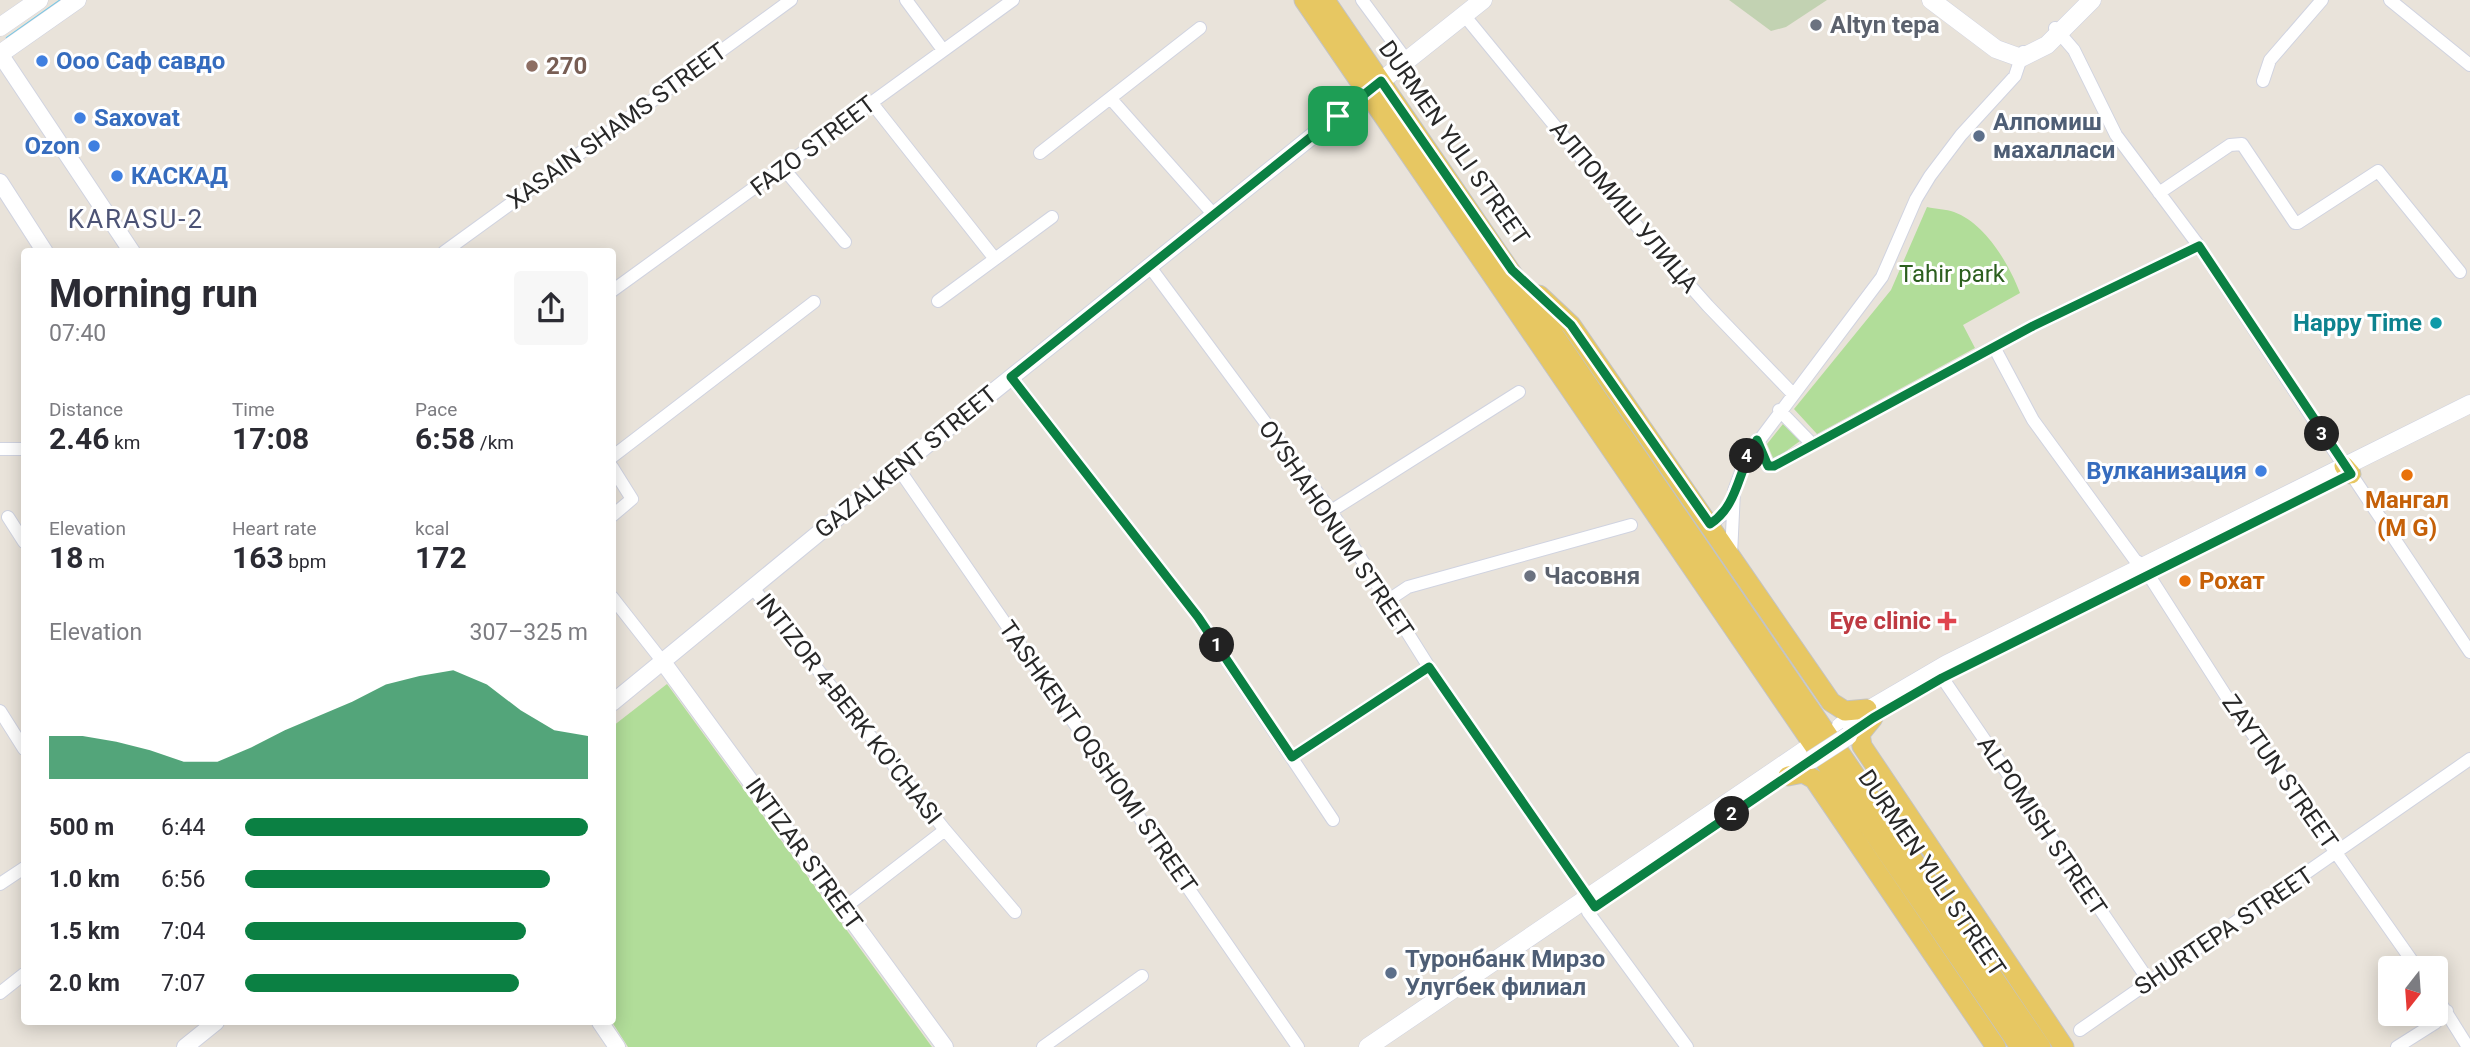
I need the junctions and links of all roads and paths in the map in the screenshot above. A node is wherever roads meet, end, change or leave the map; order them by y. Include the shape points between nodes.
1 (39, 0) edge
2 (77, 0) edge
3 (791, 0) edge
4 (906, 0) edge
5 (1013, 0) edge
6 (1304, 0) edge
7 (1325, 0) edge
8 (1362, 0) edge
9 (1483, 0) edge
10 (1931, 0) edge
11 (1946, 0) edge
12 (2083, 0) edge
13 (2092, 0) edge
14 (2322, 0) edge
15 (2390, 0) edge
16 (1464, 15) junction
17 (0, 27) edge
18 (1200, 28) dead end
19 (2058, 30) junction
20 (943, 50) junction
21 (0, 53) edge
22 (2022, 53) junction
23 (1407, 61) junction
24 (2470, 65) edge
25 (2263, 82) dead end
26 (1373, 87) junction
27 (1111, 99) junction
28 (871, 102) junction
29 (1040, 153) dead end
30 (784, 169) junction
31 (0, 182) edge
32 (2159, 193) junction
33 (1214, 215) junction
34 (1052, 216) dead end
35 (845, 242) dead end
36 (2199, 246) junction
37 (42, 248) edge
38 (129, 248) edge
39 (450, 248) edge
40 (995, 259) junction
41 (1150, 267) junction
42 (1512, 270) junction
43 (2460, 272) dead end
44 (616, 287) edge
45 (938, 301) dead end
46 (814, 302) dead end
47 (1994, 348) junction
48 (1011, 377) junction
49 (1519, 392) dead end
50 (1792, 393) junction
51 (2470, 404) edge
52 (1779, 410) junction
53 (2470, 416) edge
54 (1757, 440) junction
55 (1812, 444) junction
56 (0, 449) edge
57 (21, 449) edge
58 (616, 454) edge
59 (898, 468) junction
60 (2348, 470) junction
61 (616, 473) edge
62 (1734, 498) junction
63 (1331, 511) junction
64 (616, 513) edge
65 (8, 517) dead end
66 (1710, 524) junction
67 (1631, 525) dead end
68 (21, 537) edge
69 (1731, 555) junction
70 (2145, 569) junction
71 (753, 588) junction
72 (1387, 601) junction
73 (616, 602) edge
74 (2470, 652) edge
75 (663, 662) junction
76 (1429, 667) junction
77 (1939, 674) junction
78 (616, 700) edge
79 (0, 710) edge
80 (1870, 714) junction
81 (21, 744) edge
82 (1808, 755) junction
83 (1292, 757) junction
84 (2470, 759) edge
85 (1788, 776) junction
86 (1333, 820) dead end
87 (945, 831) junction
88 (2337, 853) junction
89 (21, 870) edge
90 (0, 884) edge
91 (1588, 905) junction
92 (844, 908) junction
93 (1014, 912) dead end
94 (2409, 956) edge
95 (21, 976) edge
96 (1142, 976) dead end
97 (2149, 981) junction
98 (0, 993) edge
99 (2448, 1013) edge
100 (212, 1025) edge
101 (602, 1025) edge
102 (2430, 1026) edge
103 (2080, 1030) dead end
104 (185, 1047) edge
105 (617, 1047) edge
106 (945, 1047) edge
107 (1043, 1047) edge
108 (1298, 1047) edge
109 (1368, 1047) edge
110 (1389, 1047) edge
111 (1687, 1047) edge
112 (1996, 1047) edge
113 (2020, 1047) edge
114 (2041, 1047) edge
115 (2064, 1047) edge
116 (2397, 1047) edge
117 (2468, 1047) edge

1 - 17 main road
2 - 21 main road
3 - 39 street, XASAIN SHAMS STREET
4 - 20 street
5 - 20 street, FAZO STREET
6 - 26 main road, DURMEN YULI STREET
7 - 26 main road, DURMEN YULI STREET
8 - 23 street
9 - 16 main road
10 - 22 main road via 1996,49
11 - 22 main road
12 - 19 main road
13 - 19 main road
14 - 25 street via 2270,60
15 - 24 street
16 - 23 main road
16 - 50 street, АЛПОМИШ УЛИЦА via 1637,226
18 - 27 street
19 - 22 main road via 2040,50
19 - 32 street via 2074,50 2116,135
20 - 28 street, FAZO STREET
21 - 38 street
22 - 50 street via 2015,76 1930,176 1882,277
23 - 26 main road
26 - 33 street, GAZALKENT STREET
26 - 42 main road, DURMEN YULI STREET
26 - 113 main road, DURMEN YULI STREET
27 - 29 street
27 - 33 street
28 - 30 street, FAZO STREET
28 - 40 street
30 - 35 street
30 - 44 street, FAZO STREET
31 - 37 street
32 - 36 street
32 - 43 street via 2230,145 2242,144 2298,223 2378,171
33 - 41 street, GAZALKENT STREET
34 - 40 street
36 - 47 street
36 - 60 street
40 - 45 street
41 - 48 street, GAZALKENT STREET
41 - 63 street, OYSHAHONUM STREET
42 - 66 main road via 1571,325
42 - 114 main road, DURMEN YULI STREET
46 - 58 street
47 - 55 street
47 - 70 street, ZAYTUN STREET via 2033,420
48 - 59 street, GAZALKENT STREET
48 - 83 street via 1198,617
49 - 63 street
50 - 52 street
51 - 60 main road
52 - 54 street
52 - 55 street
53 - 60 main road
54 - 55 street via 1771,467
54 - 62 street via 1742,467
56 - 57 street
59 - 71 street, GAZALKENT STREET
59 - 108 street, TАSHKENT OQSHOMI STREET
60 - 70 main road
60 - 74 street
61 - 64 street via 632,499
62 - 66 street via 1727,511
62 - 69 street
63 - 72 street, OYSHAHONUM STREET
65 - 68 street
66 - 69 main road
67 - 72 street via 1408,587
69 - 80 main road via 1831,702 1845,711
70 - 77 main road
70 - 88 street, ZAYTUN STREET via 2205,666
71 - 75 street, GAZALKENT STREET
71 - 87 street, INTIZOR 4-BERK KO'CHASI
72 - 76 street, OYSHAHONUM STREET
73 - 75 street
75 - 78 street, GAZALKENT STREET
75 - 92 street, INTIZАR STREET
76 - 83 street
76 - 91 street, OYSHAHONUM STREET
77 - 80 main road
77 - 97 street, ALPOMISH STREET
79 - 81 street
80 - 82 main road
80 - 115 main road via 1860,734 1863,746
82 - 85 main road
82 - 91 main road
83 - 86 street
84 - 88 street, SHURTEPA STREET
85 - 91 main road
85 - 112 main road via 1803,773 1814,779
87 - 92 street, INTIZOR 4-BERK KO'CHASI
87 - 93 street, INTIZOR 4-BERK KO'CHASI
88 - 94 street, ZAYTUN STREET
88 - 97 street, SHURTEPA STREET
89 - 90 street
91 - 109 main road
91 - 110 main road
91 - 111 street, OYSHAHONUM STREET
92 - 106 street, INTIZАR STREET
95 - 98 street
96 - 107 street
97 - 103 street, SHURTEPA STREET
99 - 117 street
100 - 104 street
101 - 105 street
102 - 116 street

